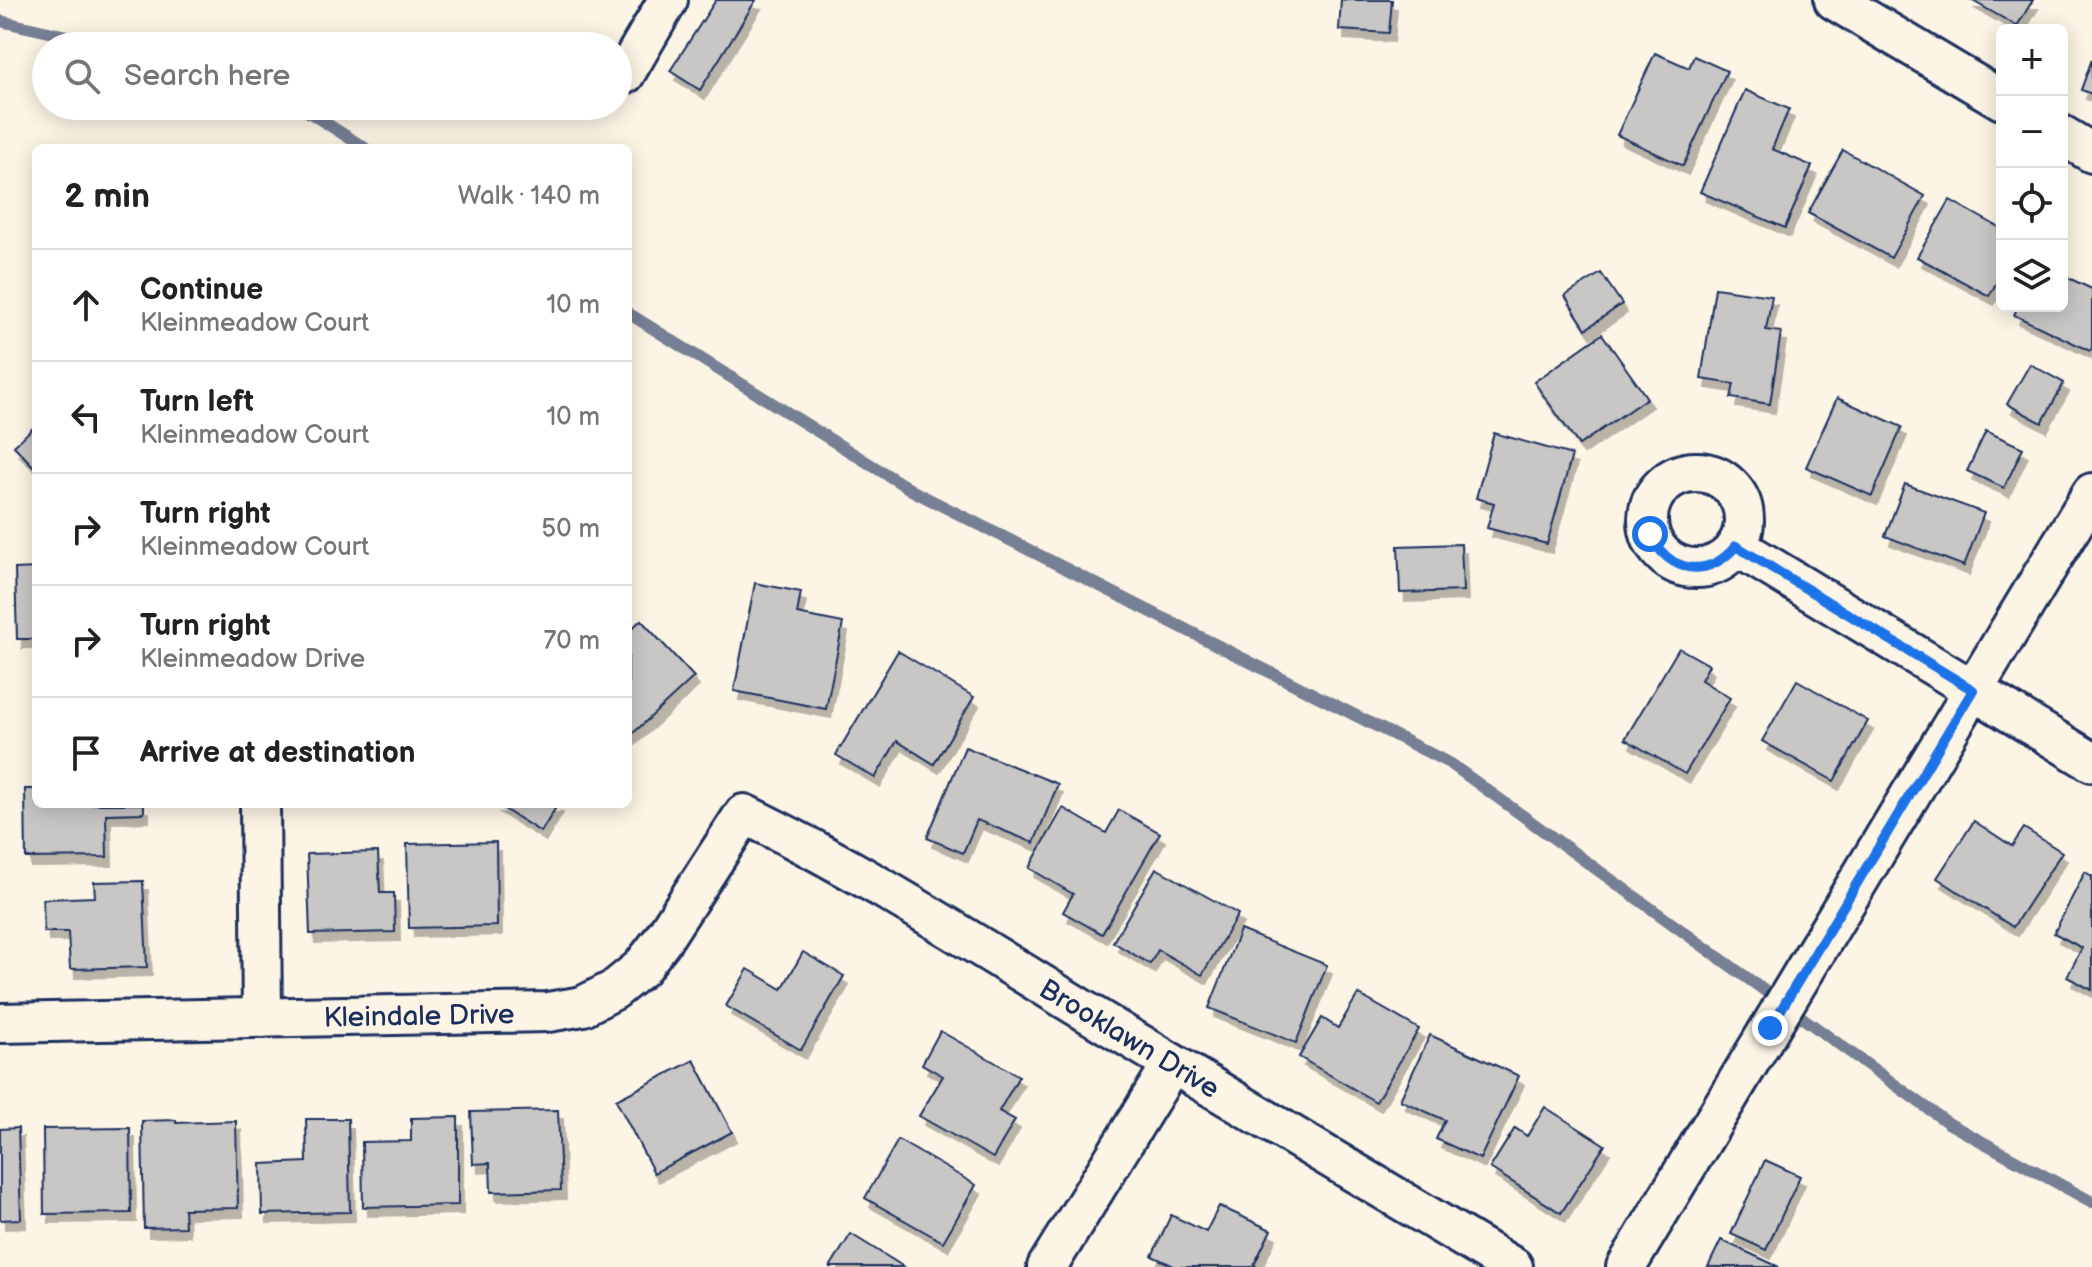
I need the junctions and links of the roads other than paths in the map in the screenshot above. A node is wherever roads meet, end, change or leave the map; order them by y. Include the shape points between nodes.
1 (668, 0) edge
2 (1834, 0) edge
3 (632, 62) edge
4 (1996, 96) edge
5 (2068, 139) edge
6 (2092, 153) edge
7 (2092, 493) edge
8 (1736, 546) dead end
9 (1973, 690) junction
10 (2092, 762) edge
11 (260, 808) edge
12 (744, 814) joint
13 (262, 1018) junction
14 (0, 1023) edge
15 (1172, 1064) junction
16 (1047, 1267) edge
17 (1513, 1267) edge
18 (1626, 1267) edge

1 - 3 street
2 - 4 street
5 - 6 street
7 - 9 street
8 - 9 street
9 - 10 street
9 - 18 street
11 - 13 street
12 - 13 street, Kleindale Drive via 641,968 583,1006 548,1012
12 - 15 street, Brooklawn Drive via 896,897
13 - 14 street, Kleindale Drive
15 - 16 street
15 - 17 street, Brooklawn Drive

